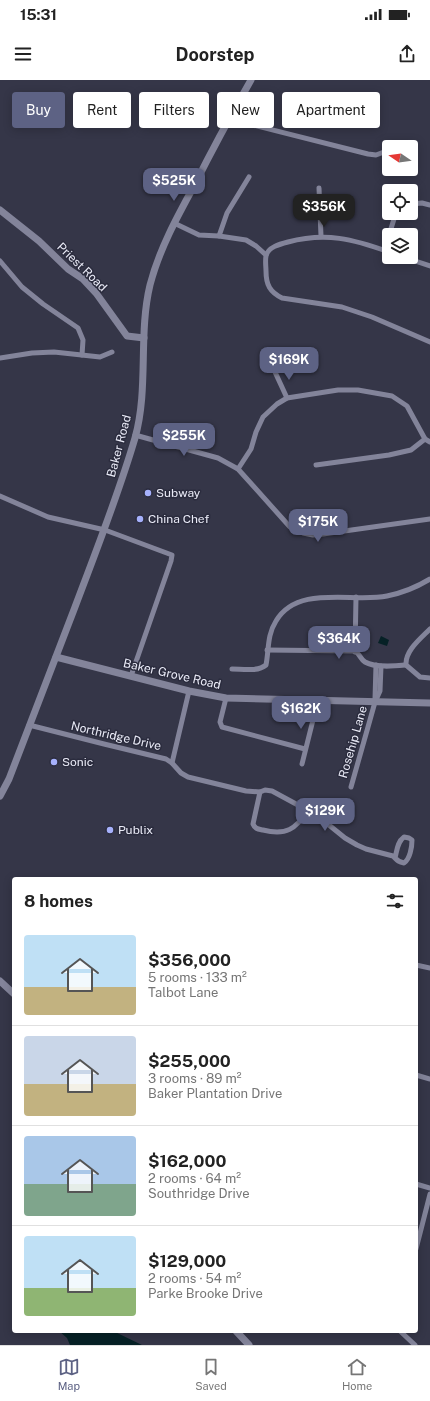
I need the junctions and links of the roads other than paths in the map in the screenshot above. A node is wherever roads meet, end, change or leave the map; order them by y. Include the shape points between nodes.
1 (251, 80) edge
2 (244, 92) edge
3 (224, 128) edge
4 (265, 128) edge
5 (382, 153) edge
6 (249, 177) dead end
7 (319, 188) dead end
8 (418, 203) edge
9 (430, 205) edge
10 (0, 210) edge
11 (174, 223) junction
12 (219, 236) junction
13 (320, 236) junction
14 (382, 249) edge
15 (266, 255) junction
16 (0, 261) edge
17 (418, 262) edge
18 (430, 266) edge
19 (144, 338) junction
20 (430, 342) edge
21 (112, 352) dead end
22 (82, 355) junction
23 (0, 358) edge
24 (275, 372) dead end
25 (287, 398) junction
26 (135, 435) junction
27 (427, 440) edge
28 (316, 465) dead end
29 (238, 469) junction
30 (0, 496) edge
31 (430, 519) edge
32 (105, 530) junction
33 (430, 579) edge
34 (356, 597) junction
35 (430, 629) edge
36 (267, 650) junction
37 (356, 652) junction
38 (56, 657) junction
39 (378, 665) junction
40 (406, 665) junction
41 (232, 669) dead end
42 (131, 676) junction
43 (430, 678) edge
44 (189, 691) junction
45 (226, 698) junction
46 (318, 700) junction
47 (375, 702) junction
48 (430, 703) edge
49 (29, 725) junction
50 (305, 749) junction
51 (172, 763) junction
52 (302, 764) dead end
53 (351, 787) dead end
54 (260, 792) junction
55 (0, 796) edge
56 (308, 810) junction
57 (395, 858) junction
58 (418, 965) edge
59 (430, 968) edge
60 (0, 980) edge
61 (12, 992) edge
62 (418, 1076) edge
63 (430, 1079) edge
64 (418, 1185) edge
65 (430, 1188) edge
66 (430, 1194) edge
67 (418, 1241) edge
68 (238, 1333) edge
69 (402, 1333) edge
70 (249, 1345) edge
71 (415, 1345) edge

1 - 2 main road, Baker Road
3 - 11 main road, Baker Road
4 - 5 street via 368,154
6 - 12 street via 226,213
7 - 13 street
8 - 9 street
10 - 19 main road, Priest Road via 83,279 127,336
11 - 12 street via 199,235
11 - 19 main road, Baker Road via 150,284
12 - 15 street via 246,240
13 - 14 street via 355,240
13 - 15 street via 305,237 273,246
15 - 20 street via 269,287 282,298 342,307
16 - 22 street via 22,287 78,328 83,340
17 - 18 street
19 - 26 main road, Baker Road via 142,384
21 - 22 street via 100,357
22 - 23 street via 54,352
24 - 25 street
25 - 27 street via 338,390 358,390 392,396 407,406
25 - 29 street via 263,417 251,450
26 - 29 street via 218,458
26 - 32 main road, Baker Road
27 - 28 street via 411,450 389,455
29 - 31 street via 290,527 303,533 313,535
30 - 32 street via 48,517
32 - 38 main road, Baker Road
32 - 42 street via 172,555
33 - 34 street via 387,596
34 - 36 street via 320,598 294,604 276,620
34 - 37 street
35 - 40 street via 410,652
36 - 37 street
36 - 41 street via 266,665 263,668
37 - 39 street via 364,661
38 - 42 main road, Baker Grove Road
38 - 49 main road, Baker Road
39 - 40 street
39 - 47 street, Rosehip Lane via 380,691
40 - 43 street via 420,678
42 - 44 main road, Baker Grove Road
44 - 45 main road, Baker Grove Road
44 - 51 street, Northridge Drive
45 - 46 main road, Baker Grove Road
45 - 50 street via 220,722 222,727
46 - 47 main road, Baker Grove Road
46 - 50 street
47 - 48 main road, Baker Grove Road
47 - 53 street, Rosehip Lane
49 - 51 street, Northridge Drive via 166,758
49 - 55 main road, Baker Road
50 - 52 street
51 - 54 street via 188,777
54 - 56 street via 272,791
54 - 56 street via 253,824 256,828 274,833 283,832 300,822
56 - 57 street via 357,845
57 - 57 street via 401,863 407,861 412,840 404,837 401,839
58 - 59 street
60 - 61 main road
62 - 63 street
64 - 65 street
66 - 67 street
68 - 70 main road
69 - 71 street

